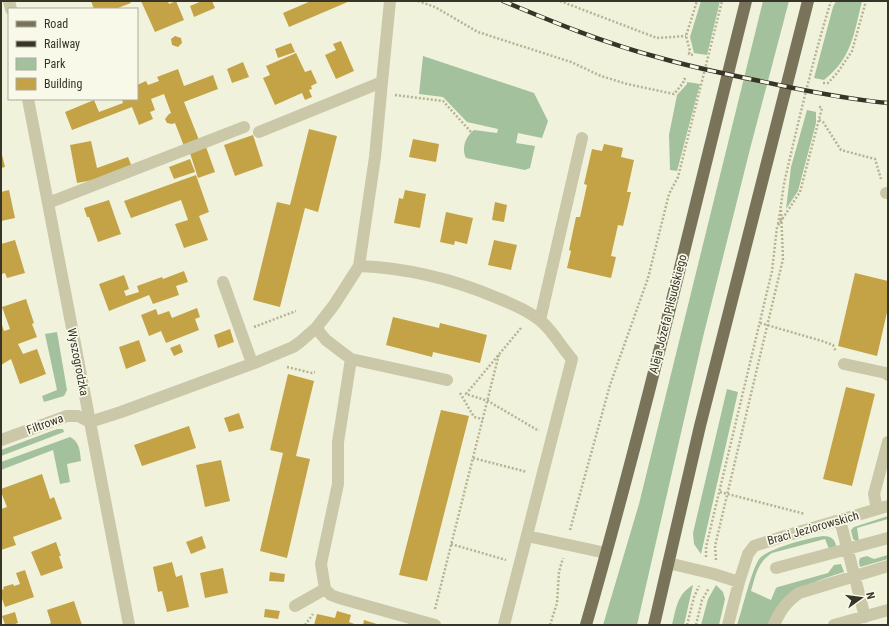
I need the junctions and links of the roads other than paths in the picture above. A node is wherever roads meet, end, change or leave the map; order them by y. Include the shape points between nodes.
1 (390, 1) edge
2 (746, 1) edge
3 (808, 1) edge
4 (381, 87) junction
5 (28, 100) edge
6 (244, 127) dead end
7 (259, 132) dead end
8 (582, 138) dead end
9 (48, 203) junction
10 (359, 266) junction
11 (223, 282) dead end
12 (540, 320) junction
13 (316, 328) junction
14 (351, 359) junction
15 (252, 363) junction
16 (844, 364) road end
17 (888, 375) edge
18 (447, 380) dead end
19 (90, 422) junction
20 (1, 440) edge
21 (888, 442) edge
22 (882, 508) edge
23 (840, 520) junction
24 (527, 536) junction
25 (888, 538) edge
26 (847, 549) junction
27 (606, 553) junction
28 (668, 563) junction
29 (888, 566) edge
30 (776, 568) dead end
31 (854, 576) junction
32 (739, 582) junction
33 (325, 589) junction
34 (295, 606) dead end
35 (888, 610) edge
36 (865, 617) junction
37 (129, 625) edge
38 (435, 625) edge
39 (504, 625) edge
40 (586, 625) edge
41 (654, 625) edge
42 (728, 625) edge
43 (774, 625) edge
44 (834, 625) edge

1 - 4 street
2 - 27 main road, Aleja Józefa Piłsudskiego
3 - 28 main road via 700,426
4 - 7 street
4 - 10 street via 375,157
5 - 9 street, Wyszogrodzka
6 - 9 street
8 - 12 street
9 - 19 street, Wyszogrodzka
10 - 12 street via 386,267 430,275 475,288 510,303
10 - 13 street
11 - 15 street
12 - 24 street via 572,359
13 - 14 street via 326,340
13 - 15 street via 293,347
14 - 18 street
14 - 33 street via 338,442 338,484 321,564
15 - 19 street
16 - 17 street
19 - 20 street, Filtrowa via 78,416 67,416
19 - 37 street, Wyszogrodzka
21 - 22 street via 874,494
22 - 23 street, Braci Jeziorowskich
23 - 26 street
23 - 32 street, Braci Jeziorowskich via 754,546 748,554
24 - 27 street
24 - 39 street
25 - 26 street
26 - 30 street
26 - 31 street
27 - 40 main road, Aleja Józefa Piłsudskiego
28 - 32 street
28 - 41 main road
29 - 31 street
31 - 36 street
31 - 43 street via 799,593 783,607
32 - 42 street
33 - 34 street
33 - 38 street via 339,598
35 - 36 street
36 - 44 street

